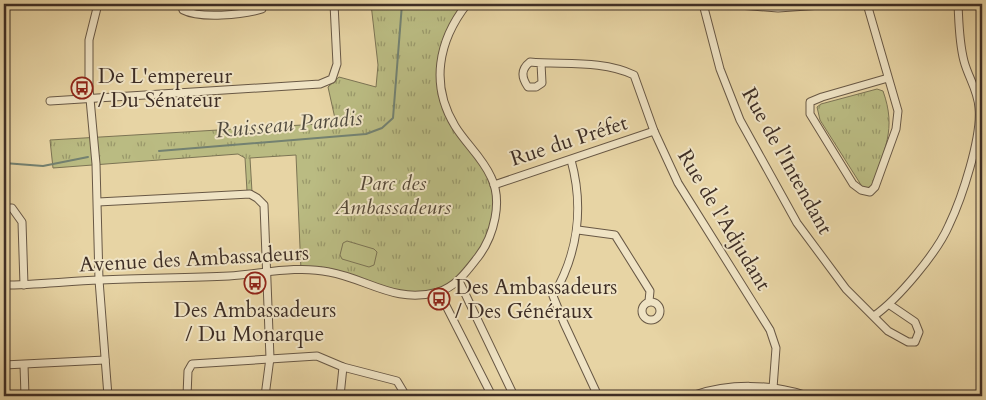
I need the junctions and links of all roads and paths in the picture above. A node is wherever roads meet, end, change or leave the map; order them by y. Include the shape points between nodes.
1 (98, 4) edge
2 (181, 4) edge
3 (263, 4) edge
4 (334, 4) edge
5 (467, 4) edge
6 (702, 4) edge
7 (726, 4) edge
8 (836, 4) edge
9 (867, 4) edge
10 (958, 4) edge
11 (778, 6) edge
12 (541, 63) dead end
13 (888, 78) junction
14 (91, 97) junction
15 (50, 101) dead end
16 (981, 104) edge
17 (654, 131) junction
18 (570, 160) junction
19 (494, 185) junction
20 (98, 202) junction
21 (4, 208) edge
22 (578, 230) junction
23 (265, 274) junction
24 (99, 280) junction
25 (459, 281) junction
26 (4, 285) edge
27 (24, 285) junction
28 (439, 292) junction
29 (649, 301) dead end
30 (890, 305) junction
31 (874, 316) junction
32 (270, 358) junction
33 (105, 360) junction
34 (4, 365) edge
35 (24, 365) junction
36 (342, 367) junction
37 (773, 388) junction
38 (25, 396) edge
39 (108, 396) edge
40 (187, 396) edge
41 (265, 396) edge
42 (340, 396) edge
43 (406, 396) edge
44 (492, 396) edge
45 (514, 396) edge
46 (598, 396) edge
47 (695, 396) edge
48 (804, 396) edge

1 - 14 street via 89,40
2 - 3 street via 183,10 193,15 251,12 262,9
4 - 14 street via 337,64 332,78 320,84
5 - 19 street, Avenue des Ambassadeurs via 449,32 440,55 443,100 454,125 478,155
6 - 31 street, Rue de l'Intendant via 720,69 740,120 765,167 797,223 824,261 846,289
7 - 11 street
8 - 11 street
9 - 13 street
10 - 16 street via 964,62
12 - 17 street, Rue de l'Adjudant via 598,65 634,75
13 - 13 street via 898,111 896,129 875,187 870,192 853,184 810,114 810,102
14 - 15 street
14 - 20 street
16 - 30 street via 972,161 949,226
17 - 18 street, Rue du Préfet
17 - 37 street, Rue de l'Adjudant via 683,192 770,330 776,348
18 - 19 street, Rue du Préfet
18 - 22 street via 576,178
19 - 25 street, Avenue des Ambassadeurs via 496,207 487,245
20 - 23 street via 250,194 264,205
20 - 24 street
21 - 27 street via 12,208 22,222
22 - 29 street via 615,235 650,291
22 - 46 street via 574,248 553,296
23 - 24 street, Avenue des Ambassadeurs
23 - 28 street, Avenue des Ambassadeurs via 310,269 330,272 381,291 402,295
23 - 32 street
24 - 27 street, Avenue des Ambassadeurs
24 - 33 street
25 - 28 street, Avenue des Ambassadeurs
25 - 45 street
26 - 27 street, Avenue des Ambassadeurs
28 - 44 street
30 - 31 street
30 - 31 street, Rue de l'Intendant via 914,322 918,332 915,342 897,337
32 - 36 street via 317,356
32 - 40 street via 192,364 188,371
32 - 41 street
33 - 35 street
33 - 39 street
34 - 35 street
35 - 38 street
36 - 42 street
36 - 43 street via 397,381
37 - 47 street via 728,390
37 - 48 street

